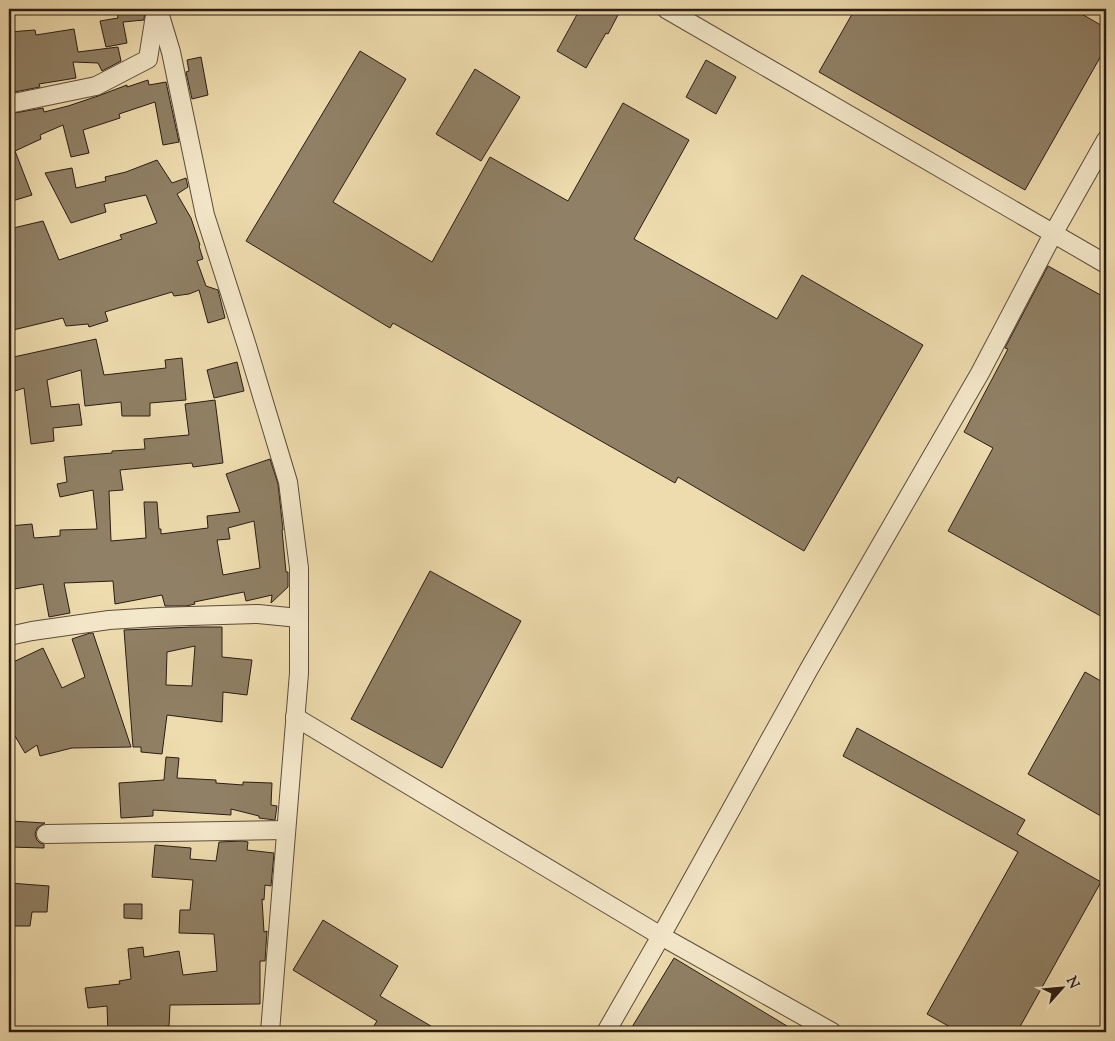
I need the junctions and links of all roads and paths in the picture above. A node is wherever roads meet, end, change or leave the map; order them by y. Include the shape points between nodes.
1 (157, 9) edge
2 (666, 9) edge
3 (9, 104) edge
4 (1106, 140) edge
5 (1053, 234) junction
6 (1106, 264) edge
7 (299, 618) junction
8 (9, 636) edge
9 (295, 717) junction
10 (286, 830) junction
11 (46, 834) dead end
12 (661, 936) junction
13 (270, 1032) edge
14 (606, 1032) edge
15 (832, 1032) edge

1 - 3 street via 148,59 96,86
1 - 7 street via 171,52 205,215 288,482 299,568
2 - 5 street
4 - 5 street
5 - 6 street
5 - 12 street via 980,373 809,669
7 - 8 street via 258,614 157,617 109,620
7 - 9 street
9 - 10 street
9 - 12 street
10 - 11 street
10 - 13 street
12 - 14 street
12 - 15 street

